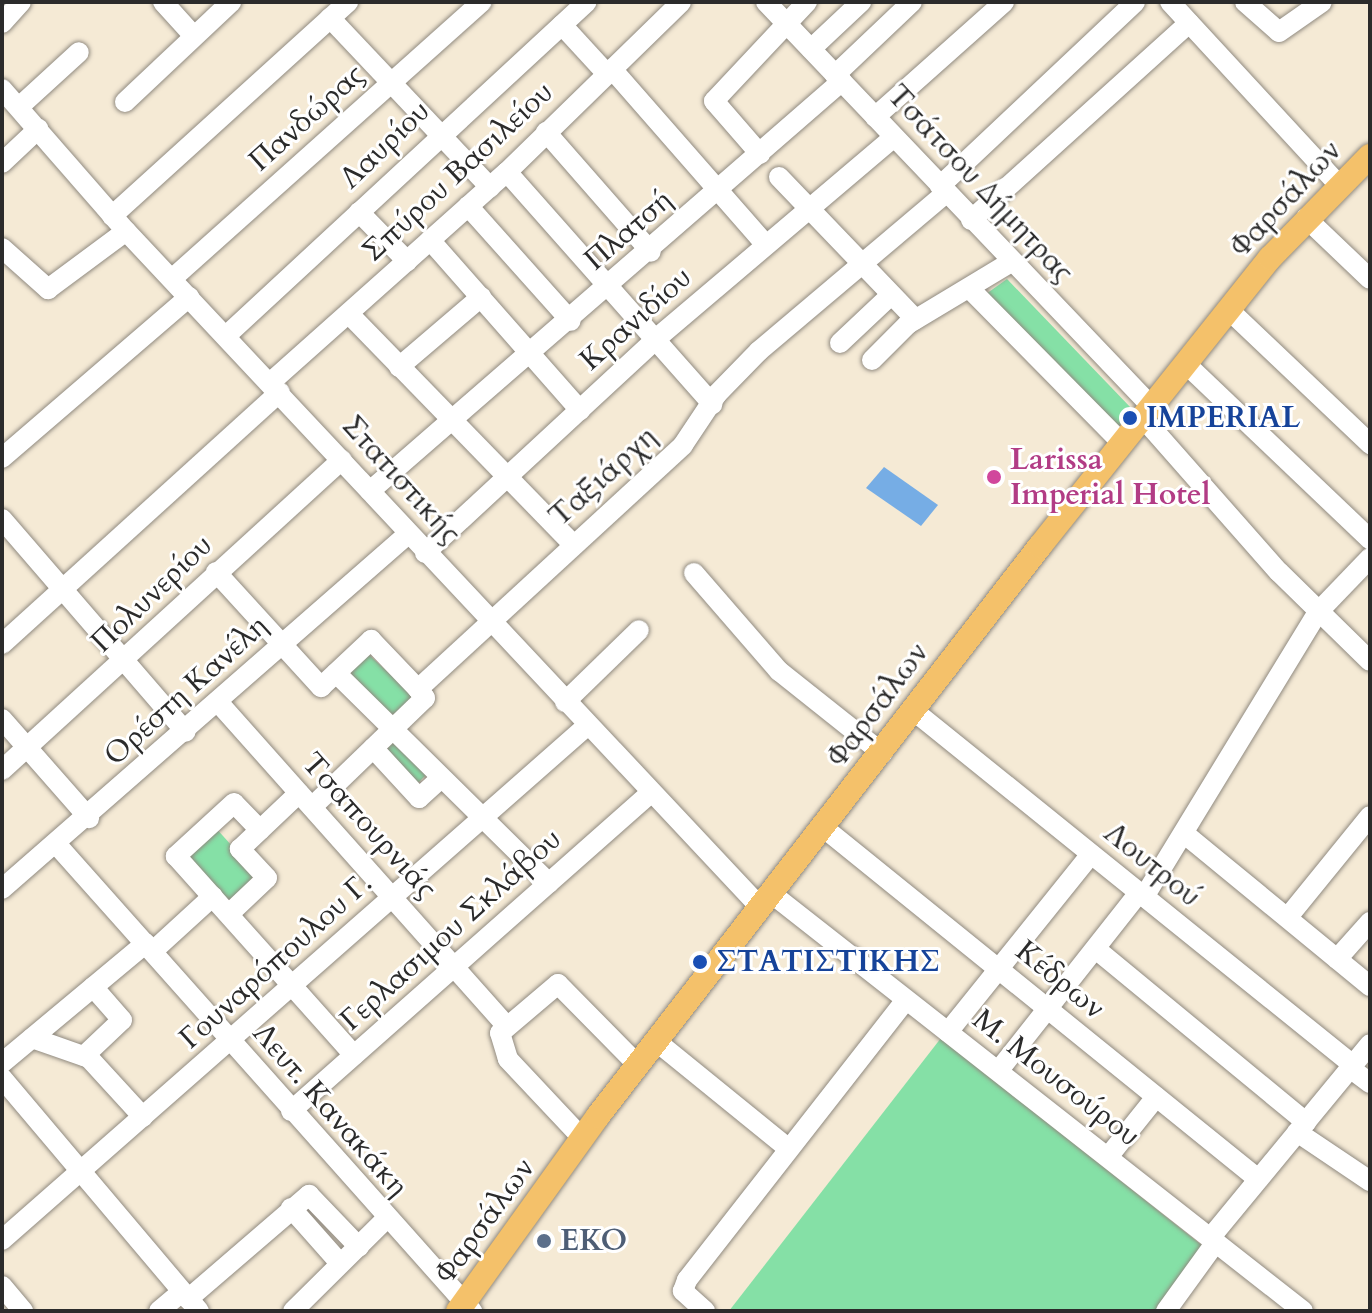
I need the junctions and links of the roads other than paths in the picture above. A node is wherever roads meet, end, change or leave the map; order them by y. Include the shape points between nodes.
1 (21, 2) edge
2 (163, 2) edge
3 (231, 2) edge
4 (348, 2) edge
5 (482, 2) edge
6 (587, 2) edge
7 (681, 2) edge
8 (766, 2) edge
9 (807, 2) edge
10 (861, 2) edge
11 (912, 2) edge
12 (1004, 2) edge
13 (1135, 2) edge
14 (1170, 2) edge
15 (1245, 2) edge
16 (1322, 2) edge
17 (330, 18) junction
18 (2, 23) edge
19 (787, 23) junction
20 (1189, 23) junction
21 (562, 25) junction
22 (192, 34) junction
23 (811, 49) junction
24 (79, 52) dead end
25 (610, 72) junction
26 (839, 78) junction
27 (392, 82) junction
28 (2, 89) edge
29 (125, 102) dead end
30 (19, 107) junction
31 (875, 117) junction
32 (38, 129) junction
33 (546, 132) junction
34 (440, 134) junction
35 (894, 137) junction
36 (760, 154) junction
37 (1370, 156) edge
38 (2, 163) edge
39 (507, 172) junction
40 (779, 177) dead end
41 (1339, 185) junction
42 (490, 187) junction
43 (943, 190) junction
44 (719, 191) junction
45 (468, 206) junction
46 (808, 211) junction
47 (359, 212) junction
48 (1306, 218) junction
49 (971, 220) junction
50 (119, 223) junction
51 (430, 240) junction
52 (765, 244) junction
53 (2, 248) edge
54 (651, 252) junction
55 (407, 261) junction
56 (860, 262) junction
57 (1011, 262) junction
58 (173, 278) junction
59 (1370, 279) edge
60 (611, 285) junction
61 (970, 289) junction
62 (891, 295) junction
63 (189, 297) junction
64 (481, 297) junction
65 (1229, 310) junction
66 (349, 314) junction
67 (915, 319) junction
68 (571, 321) junction
69 (227, 335) junction
70 (657, 338) junction
71 (840, 343) dead end
72 (531, 354) junction
73 (872, 360) dead end
74 (1186, 364) junction
75 (399, 367) junction
76 (276, 387) junction
77 (712, 404) junction
78 (580, 410) junction
79 (1148, 412) junction
80 (449, 418) junction
81 (1368, 438) edge
82 (1122, 443) junction
83 (2, 458) edge
84 (342, 460) junction
85 (506, 477) junction
86 (370, 491) junction
87 (6, 531) edge
88 (408, 534) junction
89 (1370, 539) edge
90 (573, 544) junction
91 (425, 553) junction
92 (1370, 558) edge
93 (216, 572) junction
94 (694, 573) dead end
95 (62, 590) junction
96 (1318, 612) junction
97 (492, 622) junction
98 (639, 630) dead end
99 (2, 644) edge
100 (282, 645) junction
101 (123, 660) junction
102 (1370, 661) edge
103 (336, 673) junction
104 (418, 689) junction
105 (218, 702) junction
106 (565, 702) junction
107 (914, 711) junction
108 (2, 719) edge
109 (588, 725) junction
110 (392, 729) junction
111 (186, 732) junction
112 (27, 748) junction
113 (373, 748) junction
114 (882, 753) junction
115 (2, 770) edge
116 (441, 778) junction
117 (651, 793) junction
118 (306, 800) junction
119 (484, 816) junction
120 (1370, 816) edge
121 (89, 818) junction
122 (824, 828) junction
123 (260, 830) junction
124 (1186, 835) junction
125 (58, 846) junction
126 (1091, 854) junction
127 (549, 883) junction
128 (2, 889) edge
129 (1142, 895) junction
130 (213, 896) junction
131 (392, 897) junction
132 (766, 900) junction
133 (229, 914) junction
134 (1288, 917) junction
135 (1370, 922) edge
136 (150, 947) junction
137 (1097, 950) junction
138 (1337, 959) junction
139 (454, 966) junction
140 (998, 969) junction
141 (1370, 986) edge
142 (93, 987) junction
143 (293, 987) junction
144 (905, 1001) junction
145 (1050, 1009) junction
146 (506, 1025) junction
147 (948, 1032) junction
148 (32, 1038) junction
149 (656, 1041) junction
150 (231, 1043) junction
151 (1370, 1044) edge
152 (354, 1055) junction
153 (84, 1056) junction
154 (2, 1063) edge
155 (638, 1065) junction
156 (1352, 1067) junction
157 (999, 1070) junction
158 (2, 1078) edge
159 (1370, 1083) edge
160 (1156, 1097) junction
161 (291, 1111) junction
162 (143, 1117) junction
163 (1302, 1127) junction
164 (583, 1139) junction
165 (785, 1146) junction
166 (1108, 1157) junction
167 (80, 1171) junction
168 (1258, 1179) junction
169 (1370, 1181) edge
170 (291, 1208) junction
171 (385, 1220) junction
172 (1213, 1239) junction
173 (2, 1240) edge
174 (359, 1247) junction
175 (339, 1262) junction
176 (2, 1286) edge
177 (190, 1301) edge
178 (465, 1309) edge
179 (703, 1310) edge
180 (23, 1311) edge
181 (159, 1311) edge
182 (293, 1311) edge
183 (1166, 1311) edge
184 (1303, 1311) edge

1 - 18 street
2 - 22 street
3 - 22 street
4 - 17 street
5 - 27 street, Πανδώρας
6 - 21 street, Λαυρίου
7 - 25 street, Σπύρου Βασιλείου
8 - 19 street, Τσάτσου Δήμητρας
9 - 19 street
10 - 23 street
11 - 26 street, Πλατσή
12 - 31 street
13 - 43 street, Ταξιάρχη
14 - 20 street
15 - 16 street via 1279,32
17 - 27 street
17 - 50 street
19 - 23 street, Τσάτσου Δήμητρας
19 - 36 street via 713,105
20 - 41 street
20 - 49 street
21 - 25 street
21 - 34 street, Λαυρίου
22 - 29 street via 186,50
23 - 26 street, Τσάτσου Δήμητρας
24 - 30 street
25 - 33 street, Σπύρου Βασιλείου
25 - 44 street
26 - 31 street, Τσάτσου Δήμητρας
26 - 36 street, Πλατσή
27 - 34 street
27 - 58 street, Πανδώρας
28 - 30 street, Στατιστικής
30 - 32 street, Στατιστικής
31 - 35 street, Τσάτσου Δήμητρας
32 - 38 street
32 - 50 street, Στατιστικής
33 - 39 street, Σπύρου Βασιλείου
33 - 54 street
34 - 42 street
34 - 47 street, Λαυρίου
35 - 43 street, Τσάτσου Δήμητρας
35 - 46 street, Κρανιδίου
36 - 44 street, Πλατσή
37 - 41 main road, Φαρσάλων
39 - 42 street, Σπύρου Βασιλείου
39 - 60 street
40 - 46 street
41 - 48 main road, Φαρσάλων
42 - 45 street, Σπύρου Βασιλείου
43 - 49 street, Τσάτσου Δήμητρας
43 - 56 street, Ταξιάρχη
44 - 52 street
44 - 54 street, Πλατσή
45 - 51 street, Σπύρου Βασιλείου
45 - 68 street
46 - 52 street, Κρανιδίου
46 - 56 street
47 - 55 street
47 - 69 street, Λαυρίου
48 - 59 street
48 - 65 main road, Φαρσάλων
49 - 57 street, Τσάτσου Δήμητρας
50 - 53 street via 48,289
50 - 58 street, Στατιστικής
51 - 55 street, Σπύρου Βασιλείου
51 - 64 street
52 - 70 street, Κρανιδίου
54 - 60 street, Πλατσή
55 - 66 street, Σπύρου Βασιλείου
56 - 62 street
56 - 77 street, Ταξιάρχη
57 - 61 street
57 - 79 street, Τσάτσου Δήμητρας
58 - 63 street, Στατιστικής
60 - 68 street, Πλατσή
60 - 70 street
61 - 67 street
61 - 82 street
62 - 67 street
62 - 71 street
63 - 69 street, Στατιστικής
63 - 83 street
64 - 72 street
64 - 75 street
65 - 74 main road, Φαρσάλων
65 - 81 street
66 - 75 street
66 - 76 street, Σπύρου Βασιλείου
67 - 73 street
68 - 72 street, Πλατσή
69 - 76 street, Στατιστικής
70 - 77 street
70 - 78 street, Κρανιδίου
72 - 78 street
72 - 80 street, Πλατσή
74 - 79 main road, Φαρσάλων
74 - 89 street
75 - 80 street
76 - 84 street, Στατιστικής
76 - 95 street, Σπύρου Βασιλείου
77 - 90 street, Ταξιάρχη via 683,445
78 - 85 street, Κρανιδίου
79 - 82 main road, Φαρσάλων
79 - 96 street, Τσάτσου Δήμητρας
80 - 85 street
80 - 86 street, Πλατσή
82 - 107 main road, Φαρσάλων
84 - 86 street, Στατιστικής
84 - 93 street, Πολυνερίου
85 - 90 street
85 - 91 street, Κρανιδίου
86 - 88 street, Στατιστικής
87 - 95 street
88 - 91 street, Στατιστικής
88 - 100 street, Ορέστη Κανέλη
90 - 97 street, Ταξιάρχη
91 - 97 street, Στατιστικής
92 - 96 street
93 - 100 street
93 - 101 street, Πολυνερίου
94 - 114 street via 779,671
95 - 99 street, Σπύρου Βασιλείου
95 - 101 street
96 - 102 street, Τσάτσου Δήμητρας
96 - 124 street
97 - 104 street, Ταξιάρχη
97 - 106 street, Στατιστικής
98 - 106 street
100 - 103 street via 321,687
100 - 105 street, Ορέστη Κανέλη
101 - 111 street
101 - 112 street, Πολυνερίου
103 - 104 street via 371,640
103 - 110 street
104 - 110 street, Ταξιάρχη via 425,698
105 - 111 street, Ορέστη Κανέλη
105 - 118 street, Τσαπουρνιάς
106 - 109 street, Στατιστικής
107 - 114 main road, Φαρσάλων
107 - 126 street, Λουτρού
108 - 112 street
109 - 117 street, Στατιστικής
109 - 119 street, Γουναρόπουλου Γ.
110 - 113 street, Ταξιάρχη
110 - 116 street
111 - 121 street, Ορέστη Κανέλη
112 - 115 street, Πολυνερίου
112 - 121 street
113 - 116 street via 419,798
113 - 118 street, Ταξιάρχη
114 - 122 main road, Φαρσάλων
116 - 119 street
117 - 127 street, Γερλασιμου Σκλάβου
117 - 132 street, Στατιστικής
118 - 123 street, Ταξιάρχη
118 - 131 street, Τσαπουρνιάς
119 - 127 street
119 - 131 street, Γουναρόπουλου Γ.
120 - 134 street
121 - 125 street, Ορέστη Κανέλη
122 - 132 main road, Φαρσάλων
122 - 140 street, Κέδρων
123 - 130 street via 234,803 176,856
123 - 133 street, Ταξιάρχη via 240,849 267,878
124 - 129 street
124 - 134 street
125 - 128 street, Ορέστη Κανέλη
125 - 136 street, Λευτ. Κανακάκη
126 - 129 street, Λουτρού
126 - 140 street
127 - 139 street, Γερλασιμου Σκλάβου
129 - 137 street
129 - 156 street, Λουτρού
130 - 133 street
130 - 136 street
131 - 139 street, Τσαπουρνιάς
131 - 143 street, Γουναρόπουλου Γ.
132 - 144 street, Μ. Μουσούρου
132 - 149 main road, Φαρσάλων
133 - 143 street
134 - 138 street
135 - 138 street
136 - 142 street
136 - 150 street, Λευτ. Κανακάκη
137 - 145 street
137 - 163 street
138 - 141 street
139 - 146 street, Τσαπουρνιάς
139 - 152 street, Γερλασιμου Σκλάβου
140 - 145 street, Κέδρων
140 - 147 street
142 - 148 street
142 - 153 street via 122,1020
143 - 150 street, Γουναρόπουλου Γ.
143 - 152 street
144 - 147 street, Μ. Μουσούρου
144 - 165 street
145 - 157 street
145 - 160 street, Κέδρων
146 - 155 street via 558,984
146 - 164 street via 500,1045 508,1059
147 - 157 street, Μ. Μουσούρου
148 - 153 street
148 - 154 street
149 - 155 main road, Φαρσάλων
149 - 165 street
150 - 161 street, Λευτ. Κανακάκη
150 - 162 street, Γουναρόπουλου Γ.
151 - 156 street
152 - 161 street, Γερλασιμου Σκλάβου
153 - 162 street
155 - 164 main road, Φαρσάλων
156 - 159 street, Λουτρού
156 - 163 street
157 - 166 street, Μ. Μουσούρου
158 - 167 street
160 - 166 street
160 - 168 street, Κέδρων
161 - 171 street, Λευτ. Κανακάκη
162 - 167 street, Γουναρόπουλου Γ.
163 - 168 street
163 - 169 street
164 - 178 main road, Φαρσάλων
165 - 179 street via 683,1291
166 - 172 street, Μ. Μουσούρου
167 - 173 street, Γουναρόπουλου Γ.
167 - 177 street
168 - 172 street
170 - 174 street via 315,1197
170 - 175 street
170 - 177 street
171 - 174 street
171 - 178 street, Λευτ. Κανακάκη
172 - 183 street
172 - 184 street, Μ. Μουσούρου
174 - 175 street
175 - 182 street
176 - 180 street
177 - 181 street

